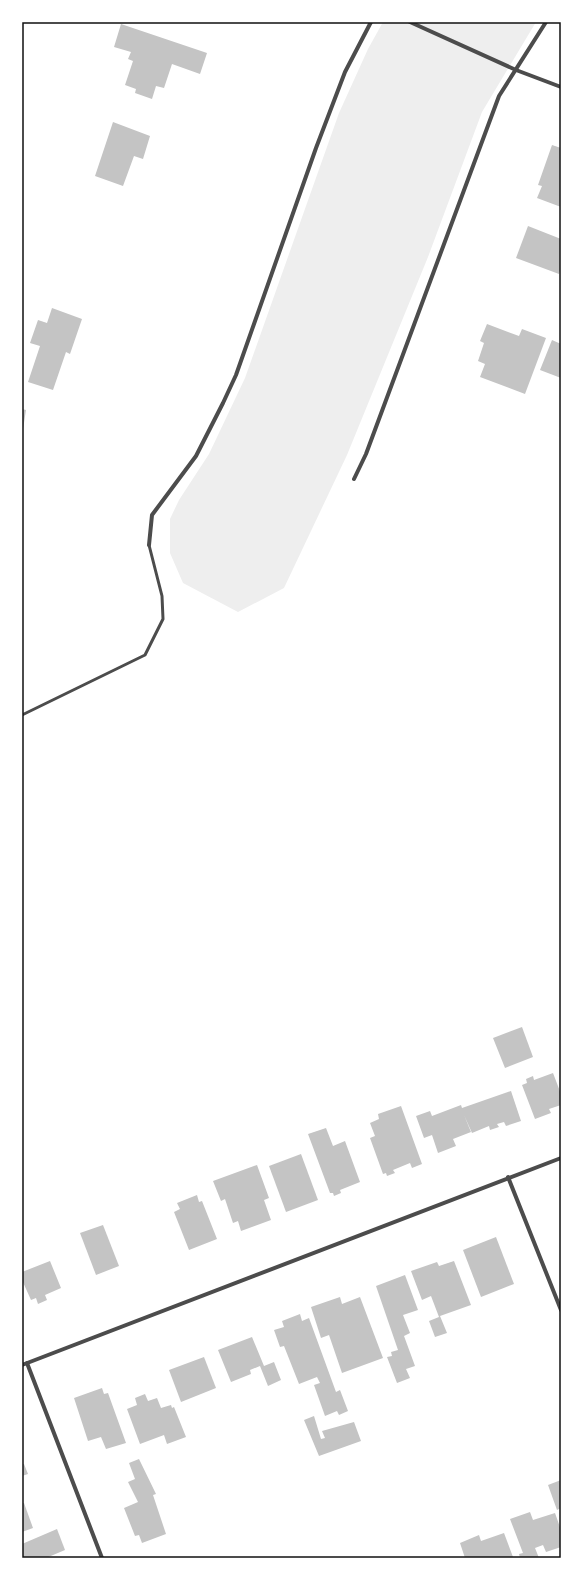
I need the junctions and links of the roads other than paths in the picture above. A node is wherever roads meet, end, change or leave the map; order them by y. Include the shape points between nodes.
1 (371, 22) edge
2 (410, 22) edge
3 (546, 22) edge
4 (516, 70) junction
5 (561, 87) edge
6 (354, 479) dead end
7 (149, 545) joint
8 (22, 715) edge
9 (561, 1158) edge
10 (508, 1177) junction
11 (561, 1310) edge
12 (27, 1363) junction
13 (22, 1365) edge
14 (102, 1558) edge

1 - 7 street via 345,72 236,374 196,456 152,515
2 - 4 street
3 - 4 street
4 - 5 street
4 - 6 street via 499,96 366,454
7 - 8 lane via 162,596 163,619 144,655
9 - 10 street
10 - 11 street
10 - 12 street
12 - 13 street
12 - 14 street

